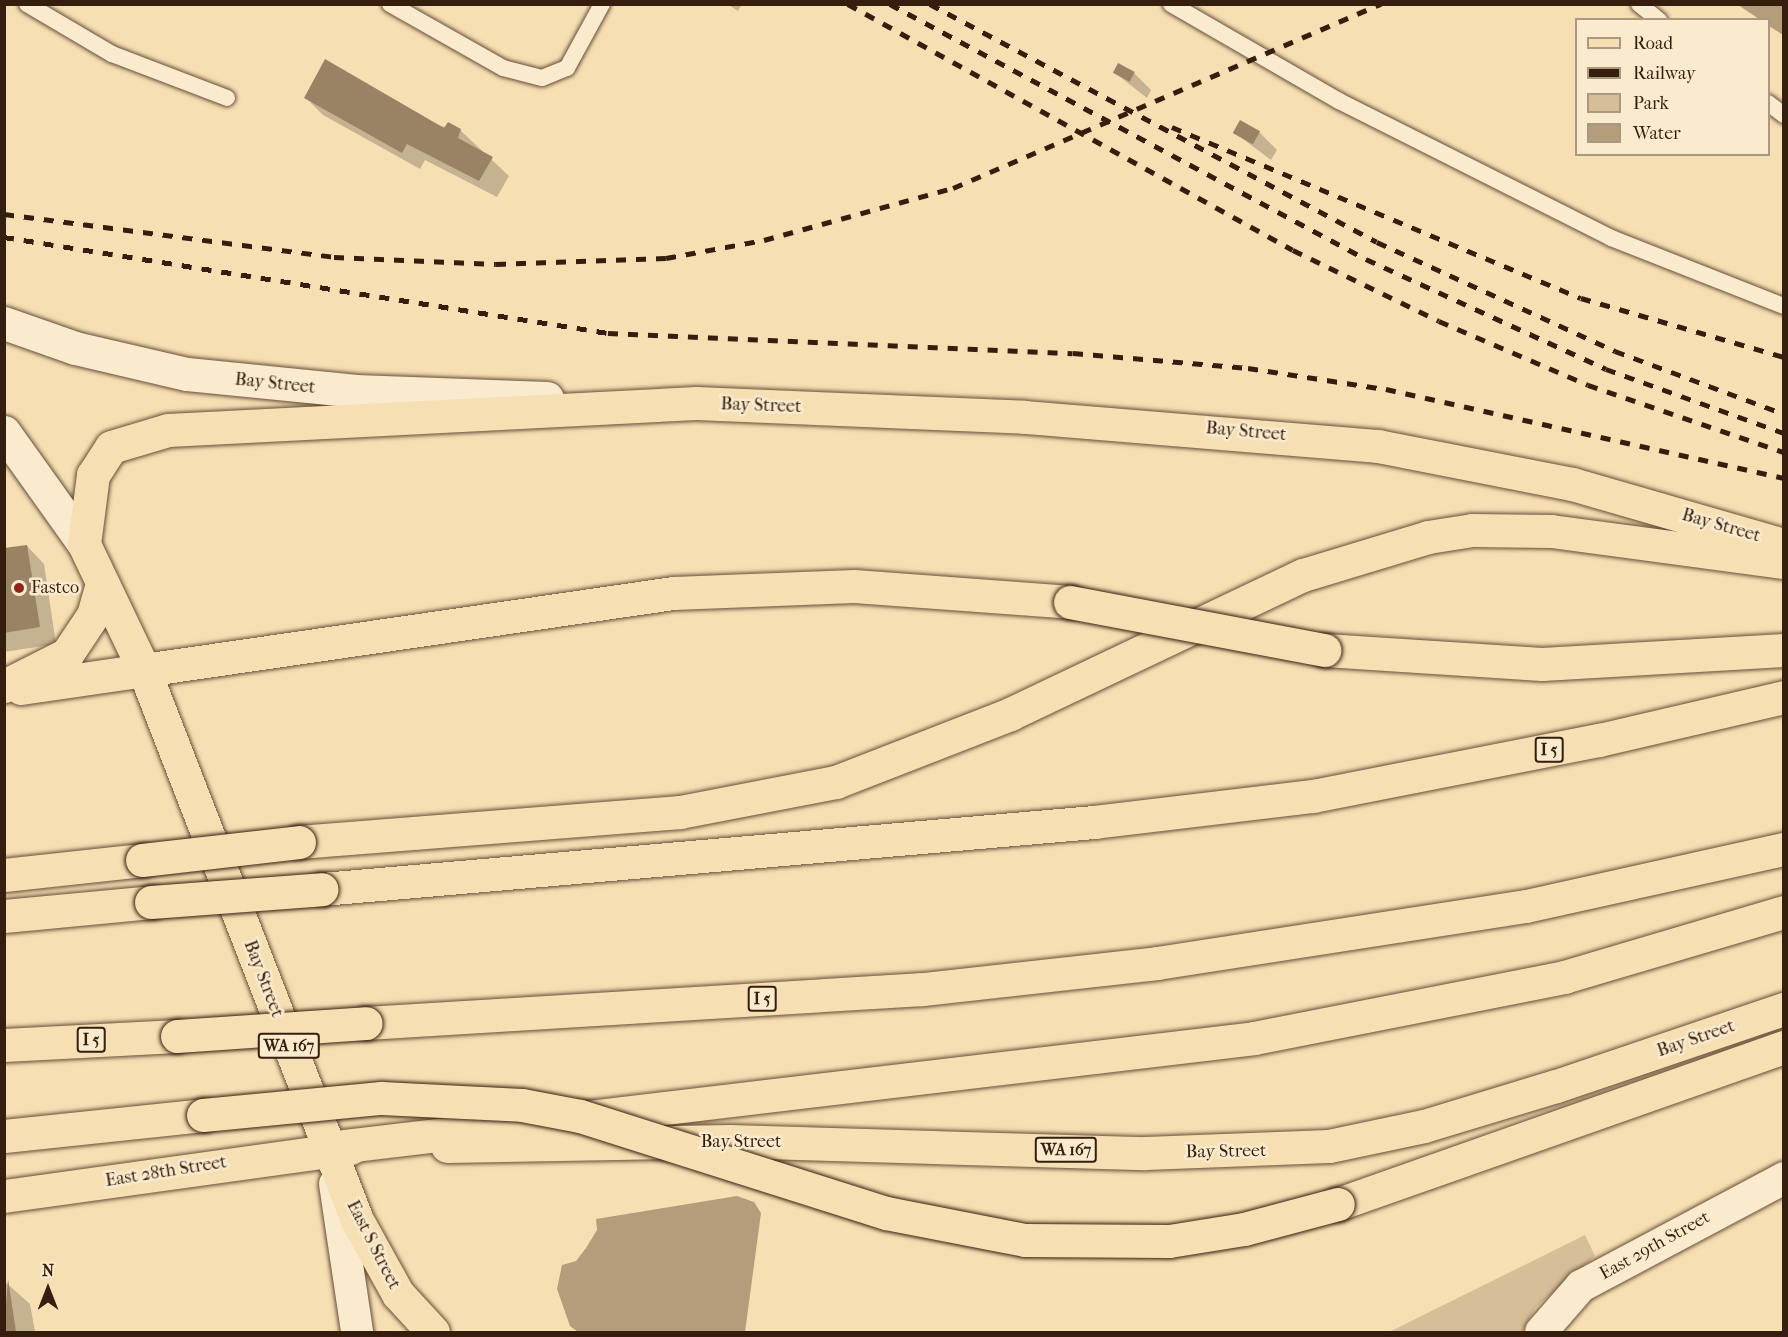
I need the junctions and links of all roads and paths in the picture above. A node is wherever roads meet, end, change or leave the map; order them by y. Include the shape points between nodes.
1 (27, 4) edge
2 (390, 4) edge
3 (602, 4) edge
4 (1171, 4) edge
5 (1639, 4) edge
6 (1656, 18) edge
7 (227, 98) dead end
8 (1770, 104) edge
9 (1784, 115) edge
10 (1784, 306) edge
11 (4, 323) edge
12 (696, 403) junction
13 (7, 438) edge
14 (84, 544) junction
15 (1784, 545) edge
16 (1784, 562) edge
17 (102, 583) junction
18 (1784, 650) edge
19 (144, 670) junction
20 (4, 688) edge
21 (1784, 697) edge
22 (1784, 849) edge
23 (4, 874) edge
24 (1784, 912) edge
25 (4, 916) edge
26 (1784, 1010) edge
27 (4, 1045) edge
28 (1784, 1047) edge
29 (4, 1136) edge
30 (328, 1148) junction
31 (1784, 1178) edge
32 (4, 1197) edge
33 (357, 1332) edge
34 (433, 1332) edge
35 (1541, 1332) edge

1 - 7 lane via 112,54
2 - 3 lane via 503,68 542,78 567,68
4 - 10 lane via 1339,101 1611,238
5 - 6 lane
8 - 9 lane
11 - 12 street, Bay Street via 75,348 187,374 273,384
12 - 14 main road, Bay Street via 168,430 123,440 111,447 93,475
12 - 15 main road, Bay Street via 1162,425 1378,446 1572,484
13 - 14 street, Bay Street
14 - 17 main road, Bay Street
16 - 23 main road, bridge via 1551,531 1472,530 1428,537 1303,575 1010,714 836,782 680,812 299,842
17 - 19 main road, Bay Street
17 - 20 main road via 93,615 67,654
18 - 19 main road, bridge via 1542,664 1325,650 1070,602 854,586 673,594
19 - 20 main road
19 - 30 main road, Bay Street / WA 167
21 - 25 main road, I 5, bridge via 1599,740 1313,796 1094,822
22 - 27 main road, I 5, bridge via 1526,906 1350,936 1157,963 923,989
24 - 30 main road via 1564,977 1361,1020 1144,1054
26 - 30 main road, Bay Street / WA 167 via 1545,1090 1424,1126 1329,1146 1145,1153 730,1141
28 - 29 main road, bridge via 1338,1204 1244,1229 1169,1241 1025,1240 886,1213 580,1116 522,1105 381,1098
30 - 32 main road, East 28th Street
30 - 33 street
30 - 34 main road, East S Street via 357,1220 398,1294
31 - 35 street, East 29th Street via 1581,1286

